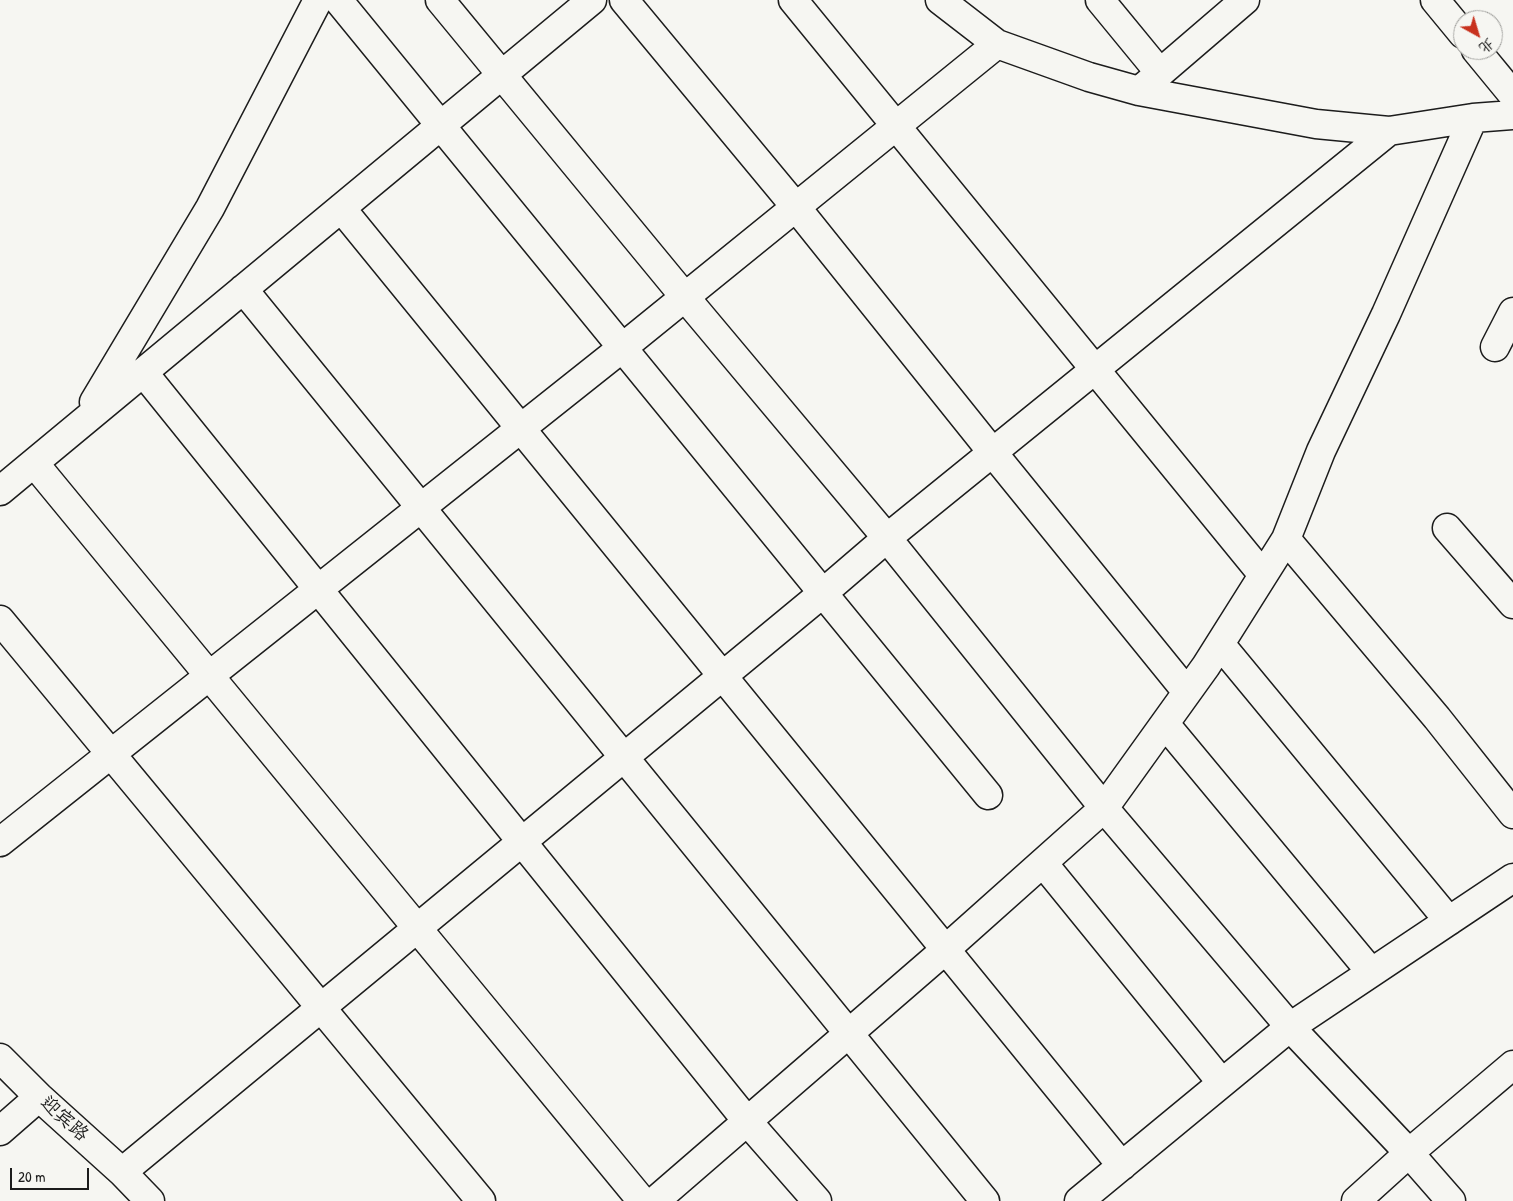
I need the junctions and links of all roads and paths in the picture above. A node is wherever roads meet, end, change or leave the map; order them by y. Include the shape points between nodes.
1 (318, 0) edge
2 (338, 0) edge
3 (440, 0) edge
4 (592, 0) edge
5 (624, 0) edge
6 (793, 0) edge
7 (940, 0) edge
8 (1100, 0) edge
9 (1245, 0) edge
10 (1435, 0) edge
11 (1453, 22) edge
12 (997, 44) junction
13 (1484, 60) edge
14 (1160, 73) junction
15 (502, 74) junction
16 (1139, 91) junction
17 (1513, 95) edge
18 (1513, 115) edge
19 (1473, 118) junction
20 (440, 125) junction
21 (896, 126) junction
22 (1389, 131) junction
23 (795, 206) junction
24 (341, 208) junction
25 (243, 289) junction
26 (684, 296) junction
27 (1513, 312) edge
28 (1495, 347) dead end
29 (622, 348) junction
30 (1095, 369) junction
31 (143, 372) junction
32 (78, 426) junction
33 (520, 428) junction
34 (993, 453) junction
35 (34, 463) junction
36 (0, 491) edge
37 (420, 508) junction
38 (1447, 528) dead end
39 (888, 538) junction
40 (1286, 539) junction
41 (1263, 575) junction
42 (318, 589) junction
43 (823, 593) junction
44 (1513, 604) edge
45 (0, 620) edge
46 (1220, 644) junction
47 (209, 676) junction
48 (723, 676) junction
49 (1187, 692) junction
50 (1166, 724) junction
51 (111, 754) junction
52 (624, 758) junction
53 (988, 795) dead end
54 (1104, 808) junction
55 (1513, 814) edge
56 (0, 842) edge
57 (522, 842) junction
58 (1042, 863) junction
59 (1513, 878) edge
60 (1449, 921) junction
61 (417, 928) junction
62 (945, 949) junction
63 (1371, 972) junction
64 (321, 1008) junction
65 (1290, 1027) junction
66 (848, 1033) junction
67 (0, 1058) edge
68 (1513, 1065) edge
69 (1222, 1084) junction
70 (39, 1097) junction
71 (747, 1121) junction
72 (0, 1130) edge
73 (1409, 1153) junction
74 (1122, 1166) junction
75 (122, 1172) junction
76 (1080, 1200) edge
77 (150, 1201) edge
78 (481, 1201) edge
79 (642, 1201) edge
80 (655, 1201) edge
81 (817, 1201) edge
82 (986, 1201) edge
83 (1356, 1201) edge
84 (1451, 1201) edge

1 - 32 street via 210,208
2 - 20 street
3 - 15 street
4 - 15 street
5 - 23 street
6 - 21 street
7 - 12 street
8 - 14 street
9 - 14 street
10 - 11 street
12 - 16 street
12 - 21 street
13 - 17 street
14 - 16 street
15 - 20 street
15 - 26 street
16 - 22 street via 1316,124
18 - 19 street
19 - 22 street
19 - 40 street via 1321,452
20 - 24 street
20 - 29 street
21 - 23 street
21 - 30 street
22 - 30 street
23 - 26 street
23 - 34 street
24 - 25 street
24 - 33 street
25 - 31 street
25 - 37 street
26 - 29 street
26 - 39 street
27 - 28 street
29 - 33 street
29 - 43 street
30 - 34 street
30 - 41 street
31 - 32 street
31 - 42 street
32 - 35 street
33 - 37 street
33 - 48 street
34 - 39 street
34 - 49 street
35 - 36 street
35 - 47 street
37 - 42 street
37 - 52 street
38 - 44 street
39 - 43 street
39 - 54 street
40 - 41 street
40 - 55 street via 1437,718
41 - 46 street
42 - 47 street
42 - 57 street
43 - 48 street
43 - 53 street
45 - 51 street
46 - 49 street
46 - 60 street
47 - 51 street
47 - 61 street
48 - 52 street
48 - 62 street
49 - 50 street
50 - 54 street
50 - 63 street
51 - 56 street
51 - 64 street
52 - 57 street
52 - 66 street
54 - 58 street
54 - 65 street
57 - 61 street
57 - 71 street
58 - 62 street
58 - 69 street
59 - 60 street
60 - 63 street
61 - 64 street
61 - 79 street
62 - 66 street
62 - 74 street
63 - 65 street
64 - 75 street
64 - 78 street
65 - 69 street
65 - 73 street
66 - 71 street
66 - 82 street
67 - 70 street, 迎宾路
68 - 73 street
69 - 74 street
70 - 72 street
70 - 75 street, 迎宾路
71 - 80 street
71 - 81 street
73 - 83 street
73 - 84 street
74 - 76 street
75 - 77 street, 迎宾路

